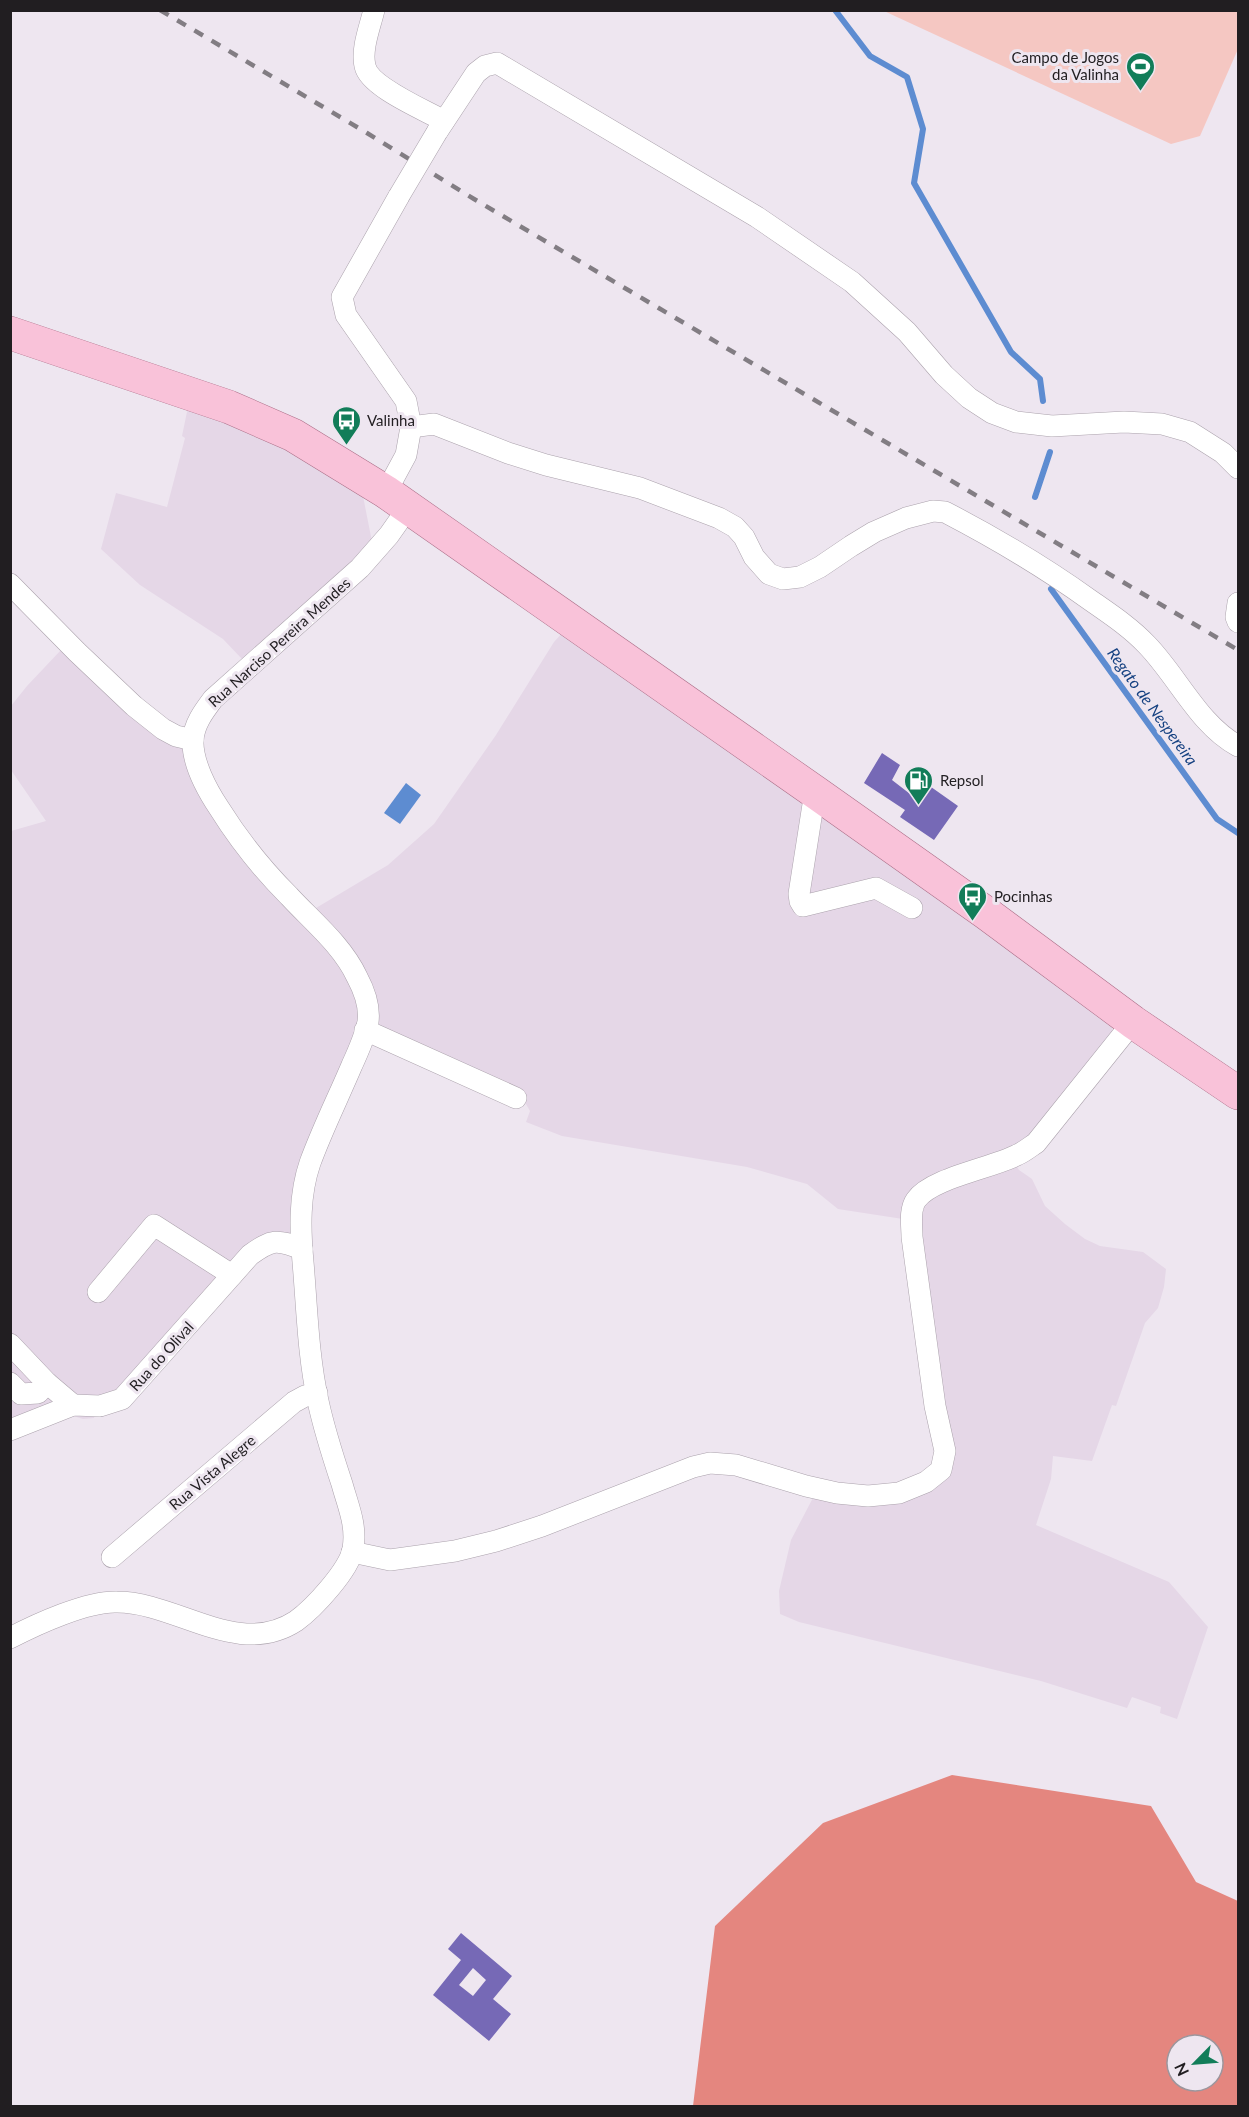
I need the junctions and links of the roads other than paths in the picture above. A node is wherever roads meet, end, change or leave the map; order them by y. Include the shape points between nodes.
1 (374, 10) edge
2 (440, 126) junction
3 (10, 333) edge
4 (411, 427) junction
5 (1239, 468) edge
6 (397, 500) junction
7 (10, 585) edge
8 (1239, 603) edge
9 (1239, 622) edge
10 (193, 740) junction
11 (1239, 746) edge
12 (815, 792) junction
13 (912, 908) dead end
14 (1133, 1022) junction
15 (365, 1030) junction
16 (1239, 1093) edge
17 (516, 1098) dead end
18 (302, 1249) junction
19 (232, 1275) junction
20 (98, 1292) dead end
21 (10, 1344) edge
22 (10, 1383) edge
23 (47, 1383) junction
24 (317, 1393) junction
25 (73, 1405) junction
26 (10, 1430) edge
27 (352, 1552) junction
28 (112, 1557) dead end
29 (10, 1638) edge

1 - 2 street via 364,58 367,73
2 - 4 street, bridge via 342,297 346,315 406,401
2 - 5 street via 476,73 497,63 757,217 852,282 907,332 969,399 992,413 1016,422 1052,426 1162,424 1190,432
3 - 6 main road via 229,407 293,435
4 - 6 street, Rua Narciso Pereira Mendes
4 - 11 street via 434,424 536,462 640,488 719,518 744,537 769,574 783,579 800,577 874,532 906,518 945,512 1063,581 1123,623 1147,645 1201,713
6 - 10 street, Rua Narciso Pereira Mendes via 389,535 360,568 213,699 200,715
6 - 12 main road
7 - 10 street via 134,706 163,729
8 - 9 street
10 - 15 street, Rua Narciso Pereira Mendes via 206,789 234,831 278,885 342,951 356,974 366,996
12 - 13 street via 799,894 803,906 876,888
12 - 14 main road
14 - 16 main road
14 - 27 street via 1036,1143 1017,1155 954,1177 916,1200 911,1214 912,1237 935,1406 945,1451 941,1470 926,1482 899,1493 868,1496 837,1493 736,1465 710,1463 485,1544 390,1560
15 - 17 street
15 - 18 street, Rua Narciso Pereira Mendes via 309,1167 303,1195
18 - 19 street, Rua do Olival via 282,1241 264,1245
18 - 24 street, Rua Narciso Pereira Mendes
19 - 20 street via 154,1225
19 - 25 street, Rua do Olival via 122,1399 100,1406
21 - 23 street
22 - 23 street via 21,1394 38,1393
23 - 25 street
24 - 27 street, Rua Narciso Pereira Mendes via 353,1519
24 - 28 street, Rua Vista Alegre via 294,1402
25 - 26 street, Rua do Olival
27 - 29 street, Rua Narciso Pereira Mendes via 338,1576 312,1606 294,1622 267,1633 240,1634 215,1629 146,1606 117,1602 93,1604

